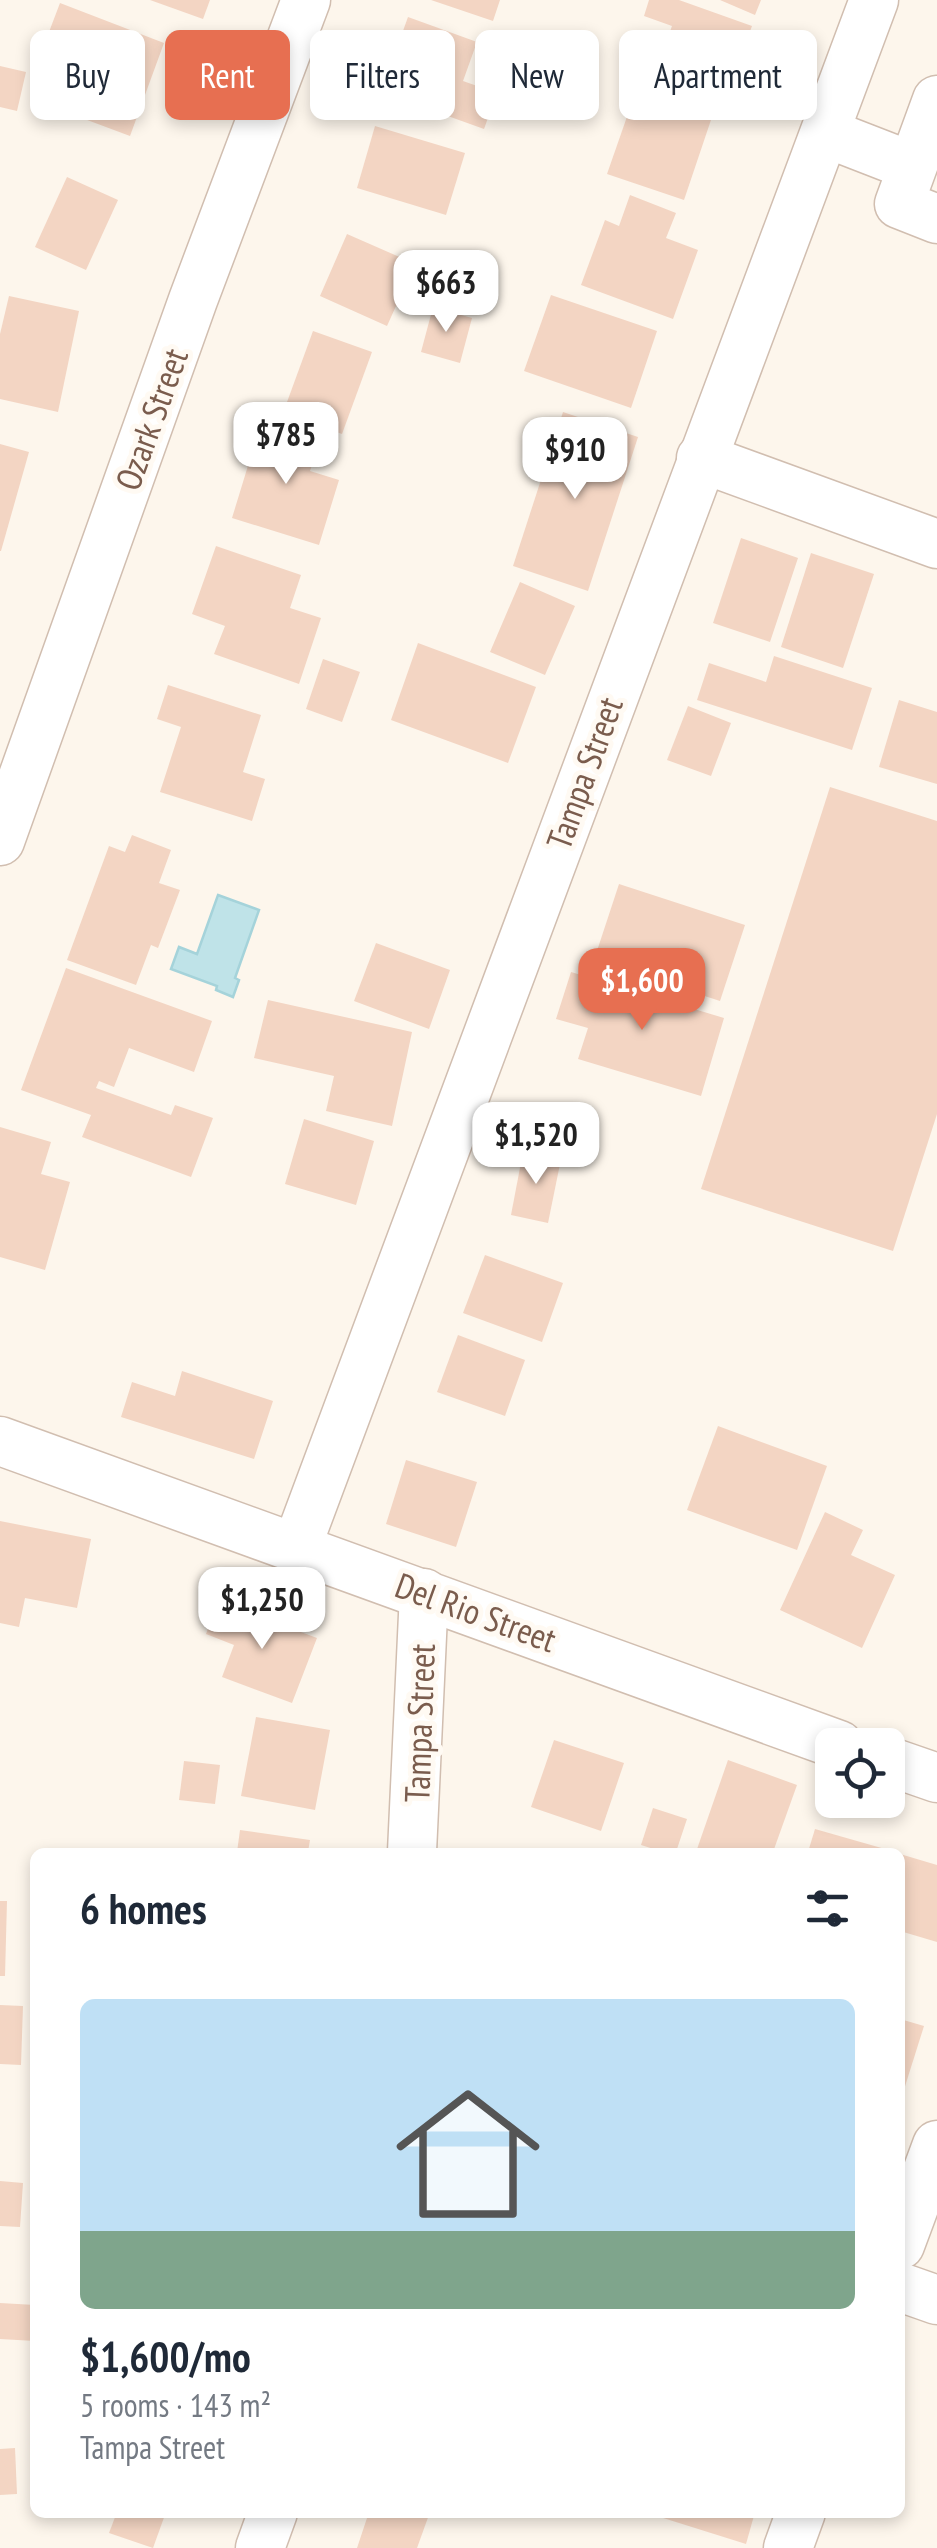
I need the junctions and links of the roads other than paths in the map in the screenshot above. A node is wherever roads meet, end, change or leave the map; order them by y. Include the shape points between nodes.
1 (306, 0) edge
2 (874, 0) edge
3 (937, 100) edge
4 (826, 133) junction
5 (911, 166) junction
6 (937, 219) edge
7 (700, 458) junction
8 (937, 544) edge
9 (0, 841) edge
10 (0, 1441) edge
11 (297, 1546) junction
12 (424, 1593) junction
13 (815, 1736) edge
14 (905, 1768) edge
15 (937, 1778) edge
16 (412, 1848) edge
17 (937, 2145) edge
18 (905, 2231) edge
19 (905, 2289) edge
20 (937, 2300) edge
21 (271, 2518) edge
22 (799, 2518) edge
23 (260, 2548) edge
24 (788, 2548) edge

1 - 9 street, Ozark Street
2 - 4 street, Tampa Street
3 - 5 street
4 - 5 street
4 - 7 street, Tampa Street
5 - 6 street via 899,204
7 - 8 street
7 - 11 street, Tampa Street
10 - 11 street, Del Rio Street
11 - 12 street, Del Rio Street
12 - 13 street, Del Rio Street
12 - 16 street, Tampa Street
14 - 15 street
17 - 18 street
19 - 20 street
21 - 23 street
22 - 24 street

